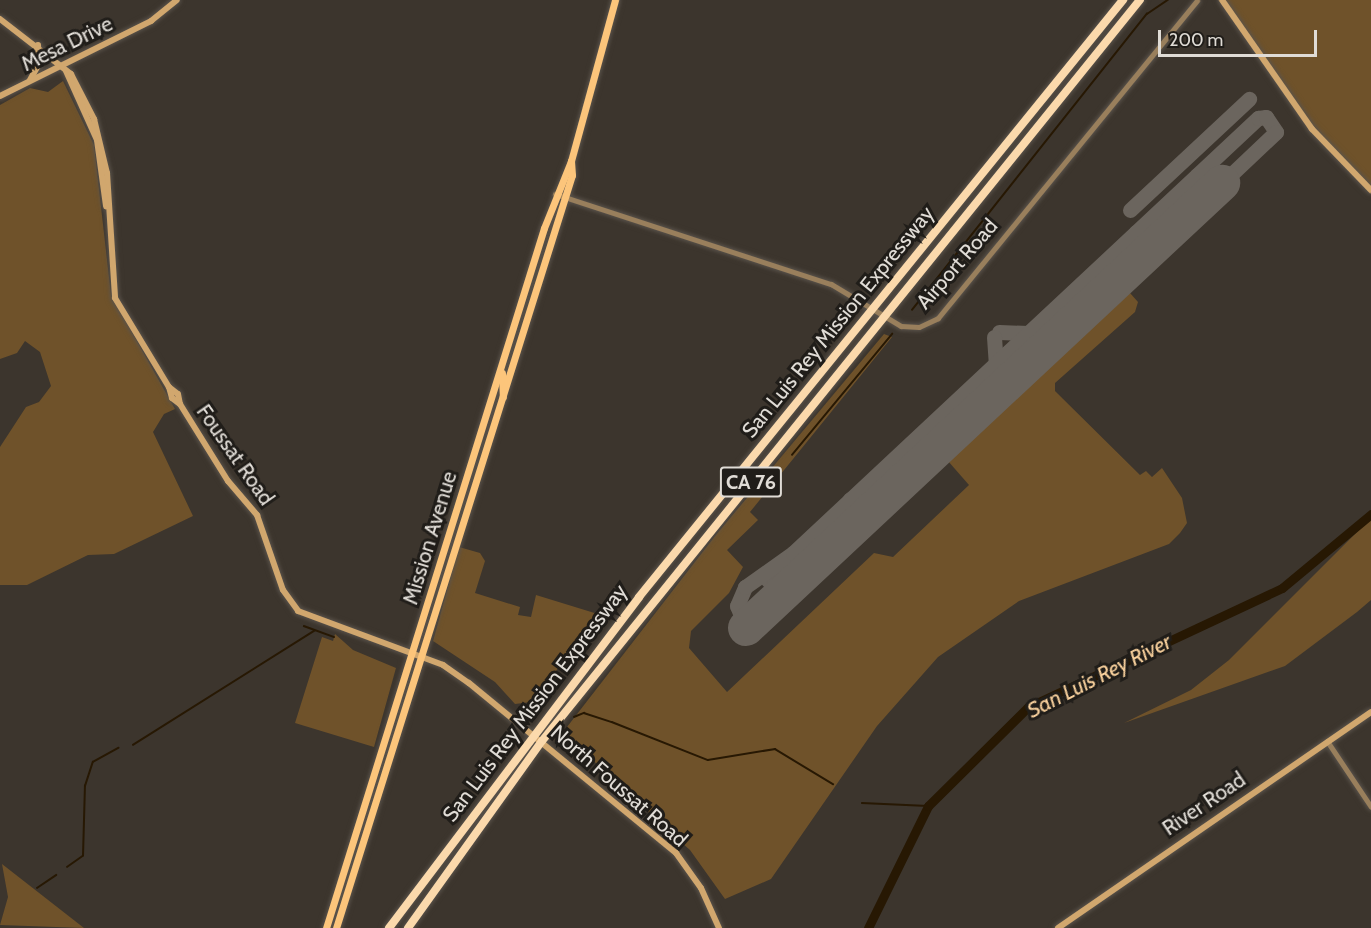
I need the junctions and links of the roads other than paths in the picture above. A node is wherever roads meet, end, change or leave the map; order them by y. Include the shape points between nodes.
1 (177, 0) edge
2 (615, 0) edge
3 (1123, 0) edge
4 (1140, 0) edge
5 (1197, 0) edge
6 (1222, 0) edge
7 (0, 19) edge
8 (37, 45) junction
9 (63, 68) junction
10 (29, 81) junction
11 (0, 96) edge
12 (571, 160) junction
13 (1371, 190) edge
14 (555, 194) junction
15 (565, 198) junction
16 (534, 259) junction
17 (875, 306) junction
18 (887, 316) junction
19 (526, 322) junction
20 (501, 364) junction
21 (502, 397) junction
22 (411, 654) junction
23 (422, 658) junction
24 (1371, 712) edge
25 (532, 733) junction
26 (542, 741) junction
27 (1327, 741) junction
28 (1371, 807) edge
29 (326, 928) edge
30 (336, 928) edge
31 (389, 928) edge
32 (408, 928) edge
33 (719, 928) edge
34 (1058, 928) edge

1 - 9 main road, Mesa Drive via 151,21
2 - 12 main road, Mission Avenue
3 - 17 highway, San Luis Rey Mission Expressway / CA 76
4 - 18 highway, San Luis Rey Mission Expressway / CA 76
5 - 18 street, Airport Road via 938,318 909,328
6 - 13 main road via 1300,114
7 - 8 main road, Foussat Road
8 - 9 main road, Foussat Road
8 - 10 main road via 39,64
9 - 10 main road, Mesa Drive
9 - 22 main road, Foussat Road via 81,92 102,143 115,298 228,481 257,514 283,590 294,607 309,618
10 - 11 main road, Mesa Drive
12 - 14 main road, Mission Avenue
12 - 15 main road, Mission Avenue
14 - 15 street, Airport Road
14 - 16 main road, Mission Avenue
15 - 17 street, Airport Road via 831,284
15 - 19 main road, Mission Avenue
16 - 19 main road via 522,313
16 - 20 main road, Mission Avenue
17 - 18 street, Airport Road
17 - 25 highway, San Luis Rey Mission Expressway / CA 76
18 - 26 highway, San Luis Rey Mission Expressway / CA 76
19 - 21 main road, Mission Avenue
20 - 21 main road
20 - 22 main road, Mission Avenue
21 - 23 main road, Mission Avenue
22 - 23 main road, North Foussat Road
22 - 29 main road, Mission Avenue
23 - 25 main road, North Foussat Road via 443,665
23 - 30 main road, Mission Avenue
24 - 27 main road, River Road
25 - 26 main road, North Foussat Road
25 - 31 highway, San Luis Rey Mission Expressway / CA 76
26 - 32 highway, San Luis Rey Mission Expressway / CA 76
26 - 33 main road, North Foussat Road via 676,853 701,888
27 - 28 street
27 - 34 main road, River Road via 1084,905

